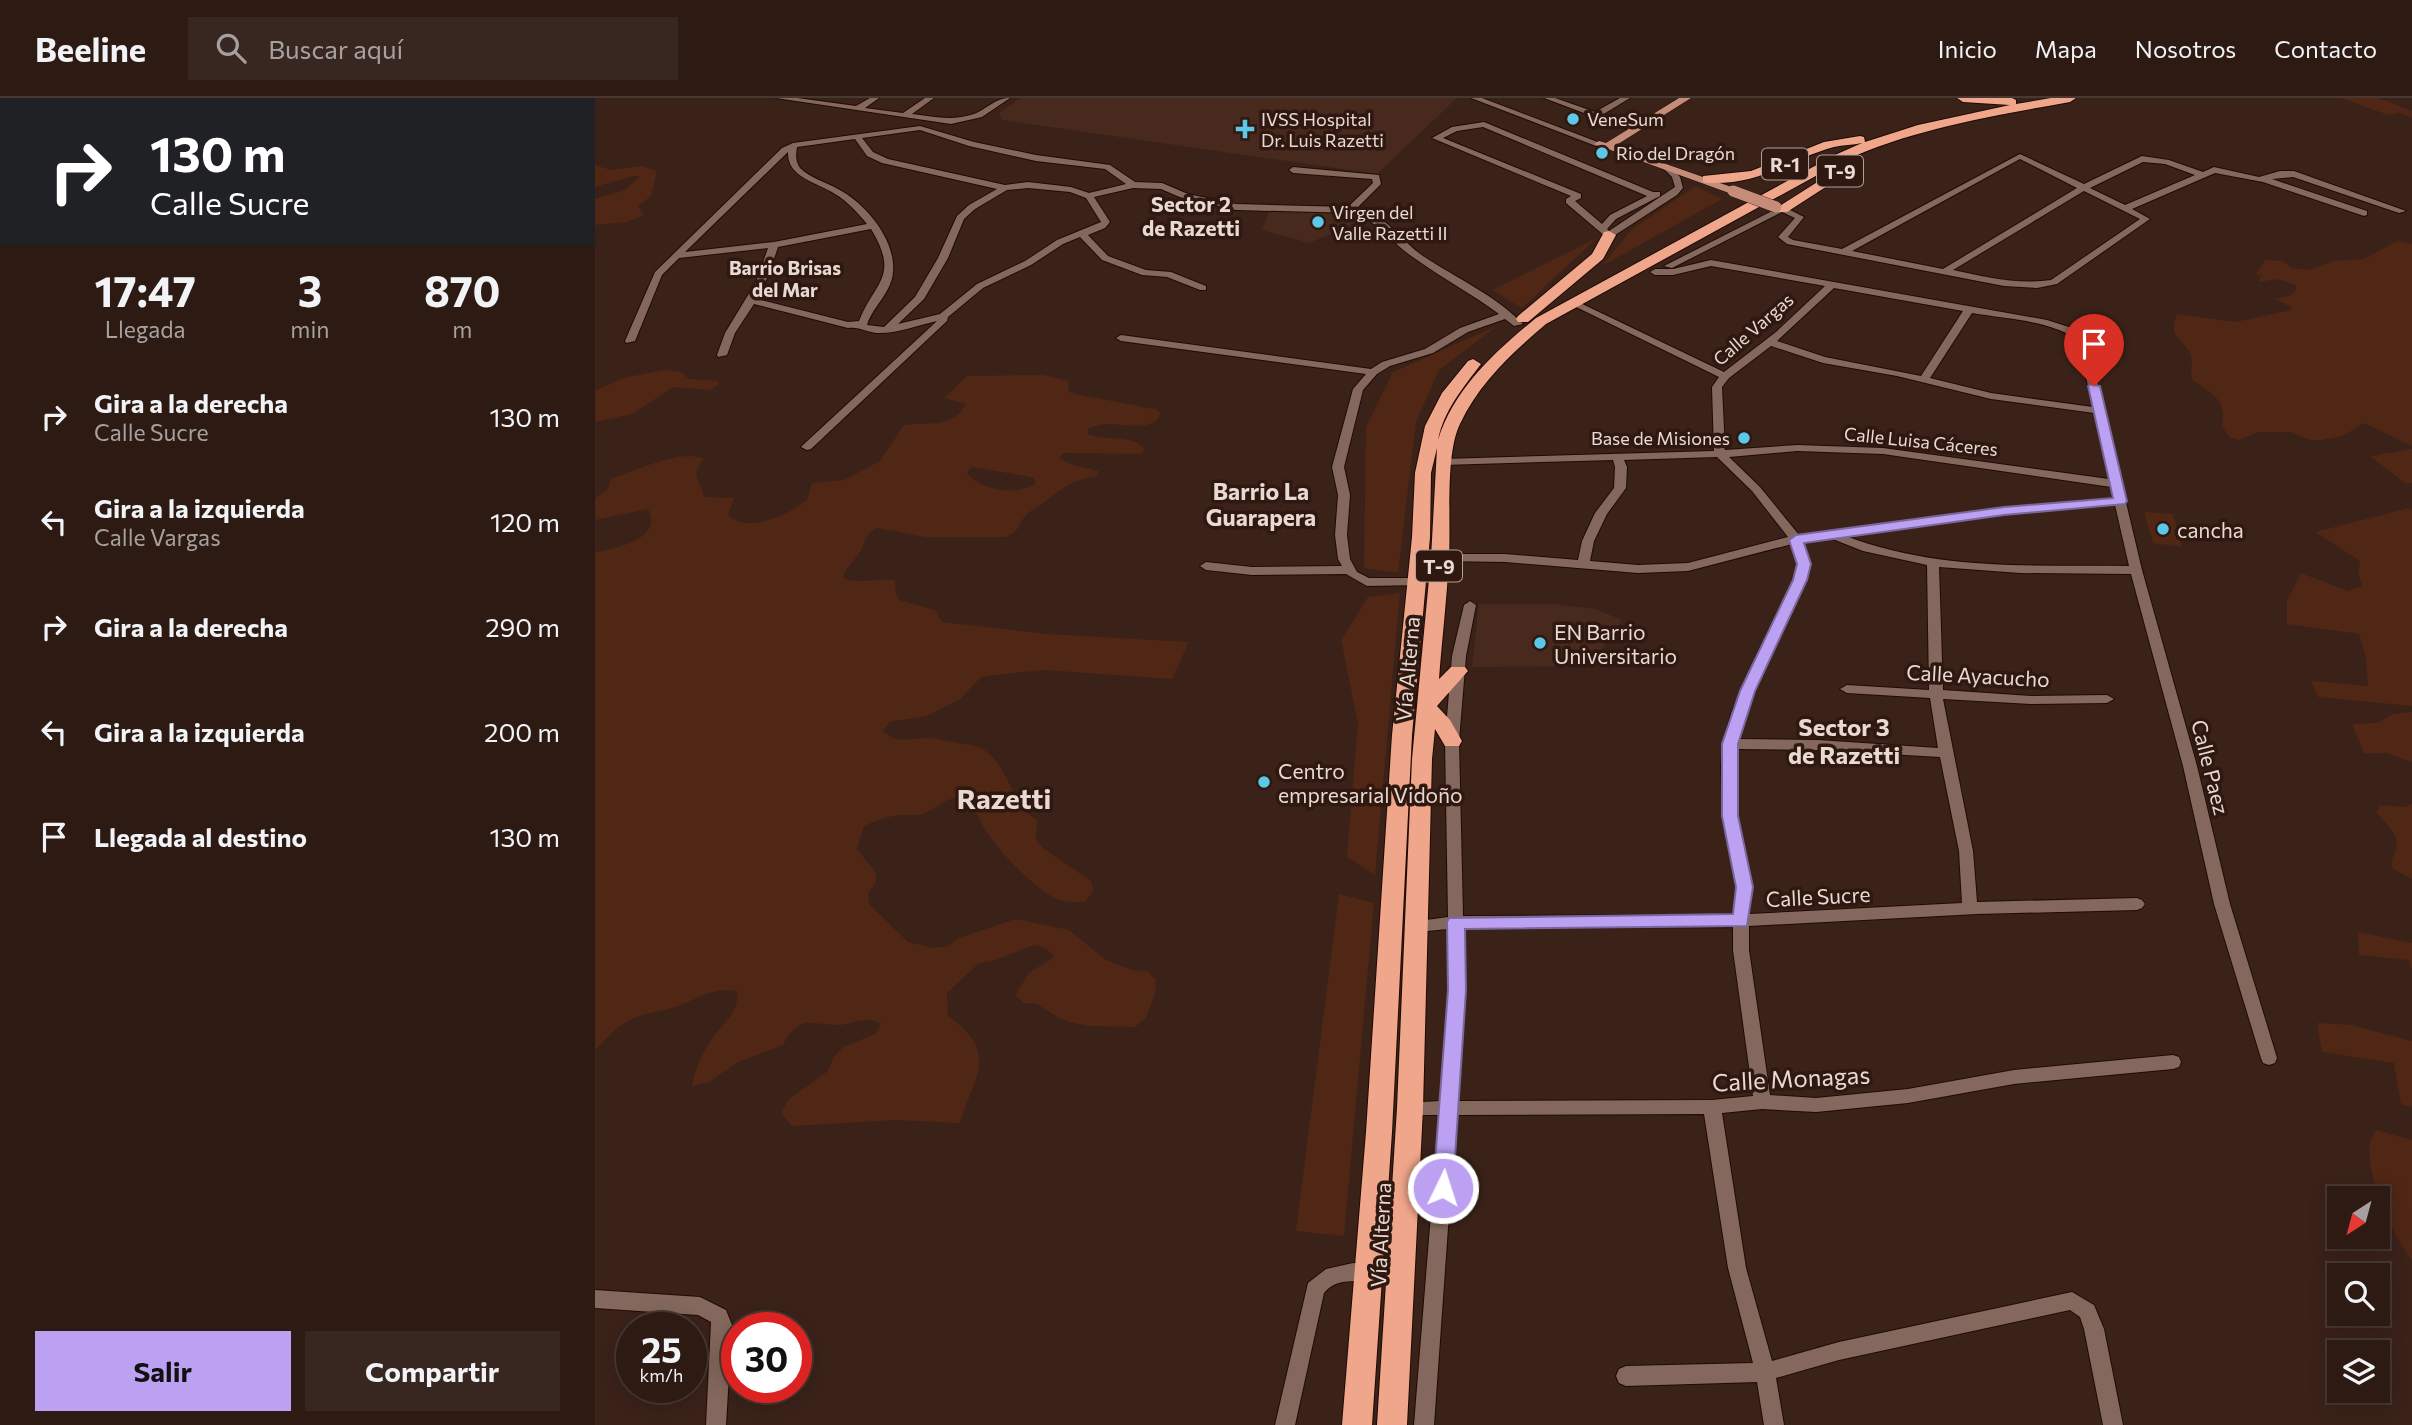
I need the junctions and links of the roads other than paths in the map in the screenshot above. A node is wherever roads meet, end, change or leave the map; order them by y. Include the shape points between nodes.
1 (780, 98) edge
2 (875, 98) edge
3 (930, 98) edge
4 (993, 98) edge
5 (1006, 98) edge
6 (1475, 98) edge
7 (1489, 98) edge
8 (1548, 98) edge
9 (1626, 98) edge
10 (1676, 98) edge
11 (1686, 98) edge
12 (1951, 98) edge
13 (1963, 98) edge
14 (2070, 98) edge
15 (806, 100) edge
16 (1563, 100) edge
17 (2029, 100) edge
18 (857, 109) junction
19 (1596, 115) junction
20 (904, 116) junction
21 (966, 116) dead end
22 (1929, 120) junction
23 (1632, 128) junction
24 (856, 135) junction
25 (1900, 136) junction
26 (1860, 140) junction
27 (1606, 143) junction
28 (793, 145) junction
29 (1668, 169) junction
30 (1293, 170) dead end
31 (2204, 174) junction
32 (1708, 178) junction
33 (2266, 180) junction
34 (1133, 185) junction
35 (1006, 188) junction
36 (1679, 188) junction
37 (2083, 188) junction
38 (1728, 189) junction
39 (1652, 195) junction
40 (1089, 196) junction
41 (1779, 208) junction
42 (2126, 208) junction
43 (1351, 209) junction
44 (2402, 211) dead end
45 (2364, 213) dead end
46 (873, 226) junction
47 (1605, 233) junction
48 (1083, 235) junction
49 (774, 245) junction
50 (1844, 253) junction
51 (676, 257) junction
52 (1655, 272) junction
53 (1944, 272) junction
54 (1832, 285) junction
55 (1203, 288) dead end
56 (751, 300) junction
57 (1573, 303) junction
58 (1969, 310) junction
59 (943, 316) junction
60 (1516, 319) junction
61 (862, 323) junction
62 (886, 330) junction
63 (1121, 338) dead end
64 (631, 341) dead end
65 (1769, 342) junction
66 (722, 355) dead end
67 (1373, 372) junction
68 (1725, 376) junction
69 (1924, 379) junction
70 (2100, 411) junction
71 (807, 447) dead end
72 (1720, 454) junction
73 (1617, 456) junction
74 (1443, 461) junction
75 (2117, 484) junction
76 (2120, 501) junction
77 (1831, 534) junction
78 (1796, 540) junction
79 (1440, 558) junction
80 (1933, 564) junction
81 (1583, 565) junction
82 (1206, 566) dead end
83 (1348, 570) junction
84 (2136, 570) junction
85 (1417, 582) junction
86 (1470, 605) dead end
87 (1458, 671) junction
88 (1847, 689) dead end
89 (1936, 695) junction
90 (2107, 699) dead end
91 (1426, 706) junction
92 (1452, 741) junction
93 (1730, 744) junction
94 (1945, 753) junction
95 (2137, 904) dead end
96 (1970, 909) junction
97 (1741, 921) junction
98 (1456, 922) junction
99 (1417, 926) junction
100 (2269, 1058) dead end
101 (2173, 1062) dead end
102 (1762, 1102) junction
103 (1712, 1107) junction
104 (1409, 1108) junction
105 (1449, 1108) junction
106 (1369, 1272) junction
107 (595, 1299) edge
108 (1765, 1371) junction
109 (1626, 1376) dead end
110 (716, 1425) edge
111 (1285, 1425) edge
112 (1357, 1425) edge
113 (1392, 1425) edge
114 (1423, 1425) edge
115 (1774, 1425) edge
116 (2113, 1425) edge

1 - 15 street
2 - 18 street
3 - 20 street
4 - 21 street
5 - 20 street via 963,120
6 - 27 street
7 - 27 street
8 - 16 street
9 - 19 street
10 - 23 main road
11 - 23 main road
12 - 22 highway, T-9 via 1958,107
13 - 17 highway via 2002,103
14 - 25 highway, Vía Alterna / T-9
15 - 18 street
16 - 19 street
17 - 22 highway, Vía Alterna / T-9
18 - 20 street
19 - 23 street
22 - 26 highway, Vía Alterna / T-9
23 - 27 main road
24 - 28 street
24 - 34 street via 920,128 1037,158 1107,167
24 - 35 street via 870,154 885,161
25 - 41 highway, T-9
25 - 57 highway, Vía Alterna / T-9 via 1851,153
26 - 32 highway, R-1 via 1830,145 1759,174
26 - 60 highway, Vía Alterna / T-9 via 1817,158
27 - 29 main road, R-1
27 - 32 main road, R-1
28 - 46 street via 791,161 796,168 841,194
28 - 51 street
29 - 36 street via 1677,175
29 - 38 main road, R-1
30 - 43 street via 1376,177 1377,184
31 - 33 street via 2218,170
31 - 37 street via 2144,159
31 - 42 street
32 - 38 main road, R-1
33 - 44 street via 2294,174
33 - 45 street
34 - 40 street
34 - 43 street via 1162,186 1195,199 1247,208
35 - 40 street via 1049,187
35 - 62 street via 960,218 919,299
36 - 39 street
36 - 47 street, T-9 via 1667,200
37 - 42 street
37 - 50 street via 2020,156
37 - 53 street
38 - 41 main road, R-1, bridge
39 - 47 street via 1613,217
39 - 47 street via 1484,124 1436,138 1578,196 1569,201
40 - 48 street via 1106,222
41 - 50 street via 1800,217 1784,234 1786,240
41 - 52 street, R-1
42 - 53 street via 2146,221 2051,283 2004,283
43 - 60 street via 1371,215 1417,257
46 - 49 street
46 - 61 street via 884,242 889,271 885,287
47 - 60 highway, T-9 via 1598,256
48 - 55 street via 1105,258
48 - 59 street via 1060,242 980,286
49 - 51 street
49 - 56 street
50 - 53 street
51 - 64 street via 658,274
52 - 54 street via 1711,263
52 - 57 highway, R-1
54 - 58 street
54 - 65 street, Calle Vargas
56 - 61 street via 848,325
56 - 66 street via 730,326
57 - 68 street
57 - 74 highway, Vía Alterna / T-9 via 1525,333 1480,378 1457,411
58 - 69 street
58 - 70 street, Calle Paez via 2047,323 2079,335
59 - 62 street
59 - 71 street
60 - 67 street via 1471,327 1434,349 1394,360
60 - 85 highway, Vía Alterna / T-9 via 1450,393 1433,426 1423,474
61 - 62 street via 865,330
63 - 67 street
65 - 68 street, Calle Vargas
65 - 69 street via 1823,360
67 - 83 street via 1358,389 1338,467 1344,495 1341,535
68 - 72 street, Calle Vargas via 1717,387
69 - 70 street via 2007,399
70 - 75 street, Calle Paez
72 - 73 street, Calle Luisa Cáceres
72 - 75 street, Calle Luisa Cáceres via 1797,448 1883,451
72 - 78 street via 1756,489
73 - 74 street, Calle Luisa Cáceres
73 - 81 street via 1621,488 1597,522
74 - 79 highway, Vía Alterna / T-9
75 - 76 street, Calle Paez
76 - 77 street
76 - 84 street, Calle Paez
77 - 78 street
77 - 80 street via 1882,553
78 - 81 street via 1688,567
78 - 93 street via 1804,564 1800,580 1748,691
79 - 81 street
79 - 91 highway, Vía Alterna / T-9
80 - 84 street
80 - 89 street
82 - 83 street via 1252,571
83 - 85 street via 1367,582
84 - 100 street, Calle Paez via 2222,904
85 - 106 highway, Vía Alterna / T-9 via 1402,735
86 - 87 street
87 - 91 highway
87 - 92 street
88 - 89 street, Calle Ayacucho
89 - 90 street, Calle Ayacucho
89 - 94 street
91 - 92 highway
91 - 99 highway, Vía Alterna / T-9
92 - 98 street
93 - 94 street
93 - 97 street via 1730,816 1744,887
94 - 96 street via 1966,851
95 - 96 street, Calle Sucre
96 - 97 street, Calle Sucre
97 - 98 street, Calle Sucre
97 - 102 street
98 - 99 street, Calle Sucre
98 - 105 street via 1457,990
99 - 104 highway, Vía Alterna / T-9
101 - 102 street, Calle Monagas via 2014,1077 1908,1096 1816,1105
102 - 103 street, Calle Monagas
103 - 105 street, Calle Monagas
103 - 108 street via 1737,1268
104 - 105 street, Calle Monagas
104 - 113 highway, Vía Alterna / T-9
105 - 114 street
106 - 111 street via 1338,1272 1315,1289
106 - 112 highway, Vía Alterna / T-9
107 - 110 street via 700,1306 719,1316
108 - 109 street
108 - 115 street
108 - 116 street via 2072,1301 2087,1311 2094,1329

